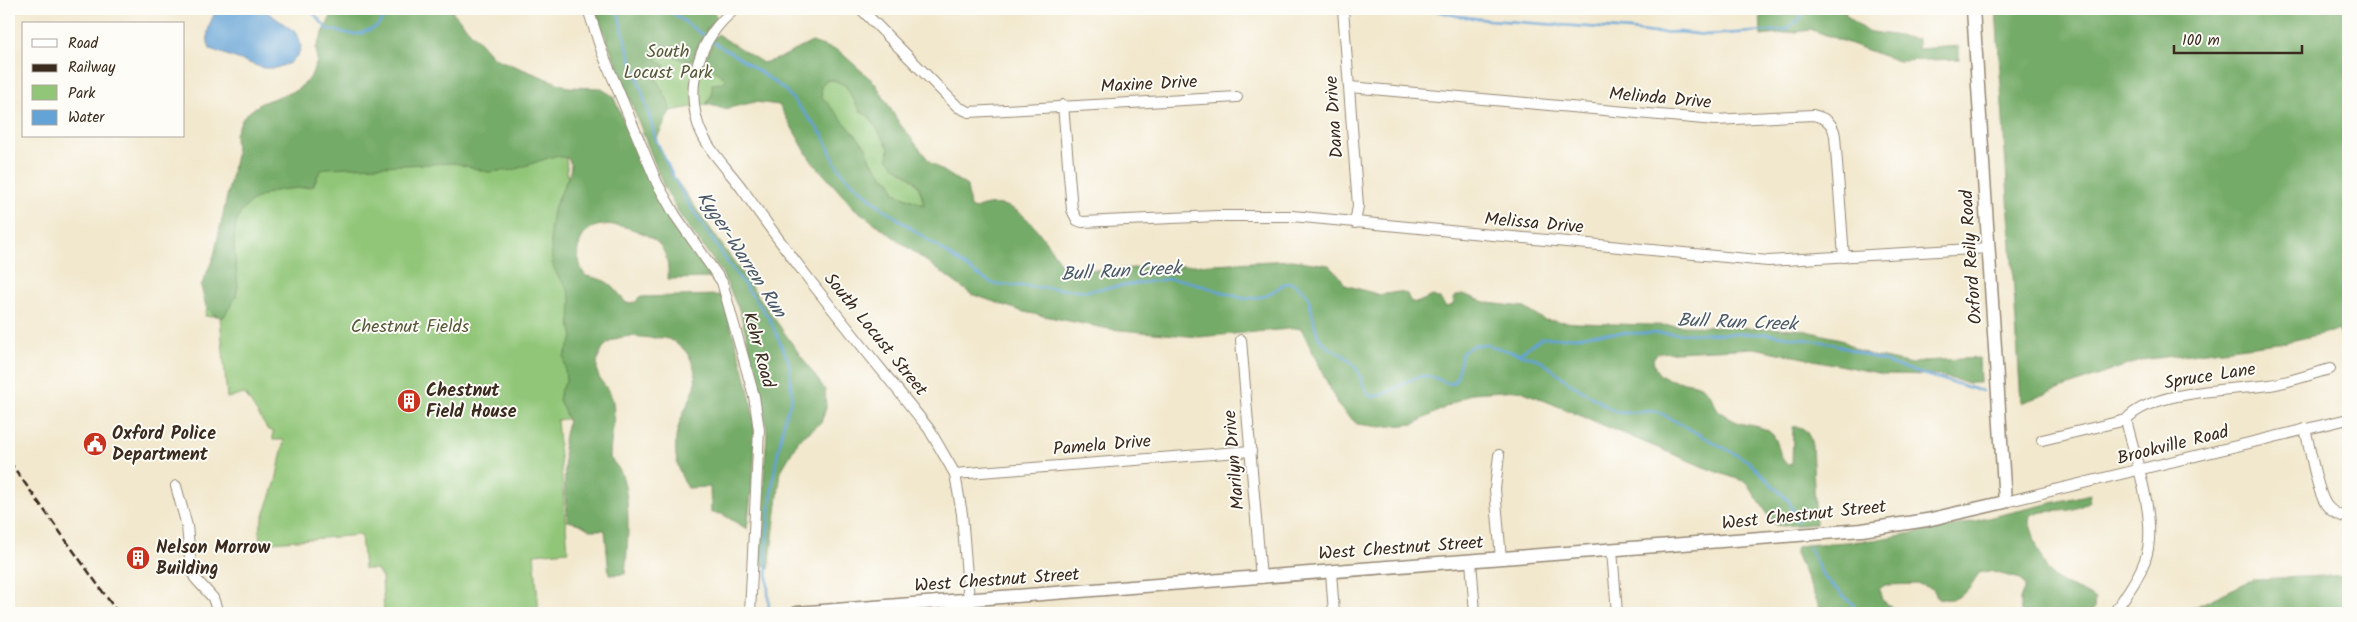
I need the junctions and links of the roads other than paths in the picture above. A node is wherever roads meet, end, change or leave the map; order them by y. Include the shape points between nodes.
1 (588, 9) edge
2 (735, 9) edge
3 (861, 9) edge
4 (1343, 9) edge
5 (1973, 9) edge
6 (1350, 87) junction
7 (1237, 97) dead end
8 (1063, 105) junction
9 (1355, 223) junction
10 (1989, 248) junction
11 (1844, 257) junction
12 (1241, 340) dead end
13 (2330, 369) dead end
14 (2348, 418) edge
15 (2126, 420) junction
16 (2305, 429) junction
17 (2042, 440) dead end
18 (1251, 451) junction
19 (1499, 455) dead end
20 (2138, 471) junction
21 (955, 474) junction
22 (176, 486) dead end
23 (2005, 502) junction
24 (2348, 518) edge
25 (1612, 550) junction
26 (1501, 559) junction
27 (1471, 562) junction
28 (1331, 572) junction
29 (1261, 578) junction
30 (969, 607) edge
31 (218, 613) edge
32 (750, 613) edge
33 (797, 613) edge
34 (1334, 613) edge
35 (1475, 613) edge
36 (1617, 613) edge
37 (2114, 613) edge

1 - 32 street, Kehr Road via 602,52 657,183 675,215 722,282 754,396 759,430
2 - 21 street, South Locust Street via 720,21 712,33 696,70 694,102 698,125 794,260 929,429
3 - 8 street, Maxine Drive via 963,110
4 - 6 street, Dana Drive
5 - 10 main road, Oxford Reily Road
6 - 9 street, Dana Drive via 1358,206
6 - 11 street, Melinda Drive via 1714,120 1822,117 1834,128
7 - 8 street, Maxine Drive
8 - 9 street, Melissa Drive via 1072,210 1077,220 1282,216
9 - 11 street, Melissa Drive via 1768,261
10 - 11 street, Melissa Drive
10 - 23 main road, Oxford Reily Road
12 - 18 street, Marilyn Drive
13 - 15 street, Spruce Lane via 2272,384 2180,396 2147,406
14 - 16 street, Brookville Road
15 - 17 street, Spruce Lane
15 - 20 street
16 - 20 street, Brookville Road
16 - 24 street via 2327,507
18 - 21 street, Pamela Drive
18 - 29 street, Marilyn Drive
19 - 26 street via 1495,489
20 - 23 street, Brookville Road
20 - 37 street via 2148,510 2149,543 2137,580
21 - 30 street, South Locust Street via 960,496
22 - 31 street via 187,526 191,569 213,598
23 - 25 main road, West Chestnut Street via 1927,520 1862,530
25 - 26 main road, West Chestnut Street
25 - 36 street
26 - 27 main road, West Chestnut Street
27 - 28 main road, West Chestnut Street
27 - 35 street
28 - 29 main road, West Chestnut Street
28 - 34 street
29 - 30 main road, West Chestnut Street
30 - 33 main road, West Chestnut Street

